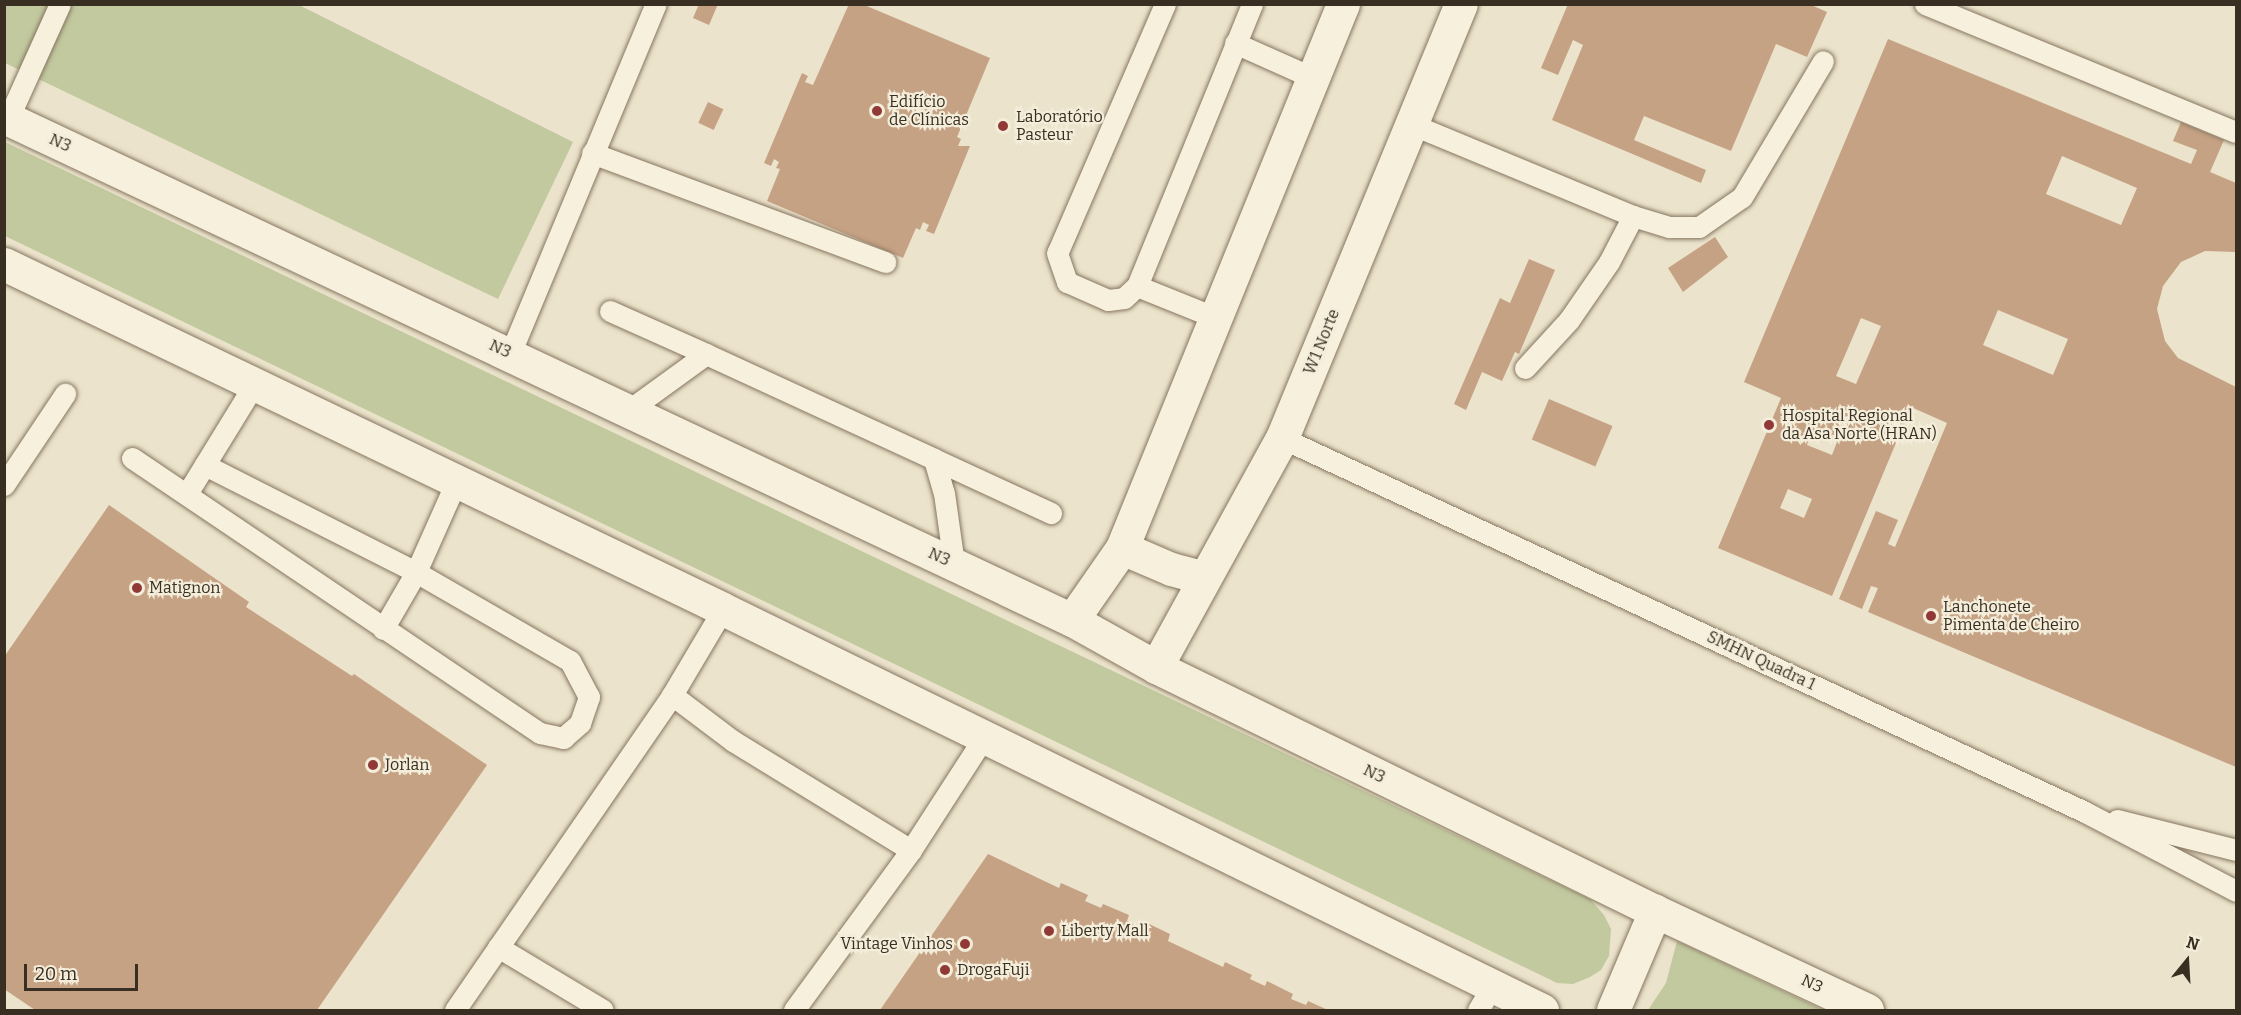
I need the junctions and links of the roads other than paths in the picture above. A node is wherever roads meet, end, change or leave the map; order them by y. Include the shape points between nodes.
1 (60, 4) edge
2 (656, 4) edge
3 (1166, 4) edge
4 (1252, 4) edge
5 (1343, 4) edge
6 (1461, 4) edge
7 (1925, 4) edge
8 (1235, 43) junction
9 (1823, 60) dead end
10 (1311, 76) junction
11 (6, 118) edge
12 (1411, 124) junction
13 (2236, 132) edge
14 (592, 153) junction
15 (1633, 216) junction
16 (885, 262) dead end
17 (4, 264) edge
18 (1137, 286) junction
19 (610, 311) dead end
20 (1214, 317) junction
21 (510, 354) junction
22 (706, 354) junction
23 (1525, 368) dead end
24 (255, 383) junction
25 (65, 394) dead end
26 (629, 410) junction
27 (1282, 438) junction
28 (132, 458) dead end
29 (934, 459) junction
30 (205, 465) junction
31 (457, 480) junction
32 (4, 485) edge
33 (188, 492) junction
34 (1051, 513) dead end
35 (1122, 548) junction
36 (954, 564) junction
37 (416, 572) junction
38 (1204, 578) junction
39 (723, 609) junction
40 (1072, 620) junction
41 (383, 629) junction
42 (1156, 667) junction
43 (672, 695) junction
44 (984, 737) junction
45 (2085, 812) junction
46 (911, 850) junction
47 (2236, 850) edge
48 (2236, 891) edge
49 (1655, 911) junction
50 (498, 947) junction
51 (1485, 999) edge
52 (455, 1011) edge
53 (603, 1011) edge
54 (794, 1011) edge
55 (1542, 1011) edge
56 (1613, 1011) edge
57 (1868, 1011) edge

1 - 11 lane
2 - 14 lane
3 - 18 lane via 1057,253 1066,282 1080,291 1108,300 1124,298
4 - 8 lane
5 - 10 main road
6 - 12 main road, W1 Norte
7 - 13 lane
8 - 10 lane
8 - 18 lane
9 - 15 lane via 1742,196 1699,227 1669,227
10 - 20 main road
11 - 21 main road, N3
12 - 15 lane
12 - 27 main road, W1 Norte
14 - 16 lane
14 - 21 lane
15 - 23 lane via 1609,262 1569,320
17 - 24 main road
18 - 20 lane
19 - 22 lane
20 - 35 main road
21 - 26 main road, N3
22 - 26 lane
22 - 29 lane
24 - 30 lane
24 - 31 main road
25 - 32 lane
26 - 36 main road, N3
27 - 38 main road, W1 Norte
27 - 45 lane, SMHN Quadra 1
28 - 33 lane
29 - 34 lane
29 - 36 lane via 944,493
30 - 33 lane
30 - 37 lane
31 - 37 lane
31 - 39 main road
33 - 41 lane
35 - 38 main road
35 - 40 main road
36 - 40 main road, N3
37 - 41 lane
37 - 41 lane via 570,661 589,697 580,723 563,738 540,733
38 - 42 main road, W1 Norte
39 - 43 lane
39 - 44 main road
40 - 42 main road, N3
42 - 49 main road, N3
43 - 46 lane via 733,741
43 - 50 lane
44 - 46 lane
44 - 51 main road
45 - 47 lane
45 - 48 lane, SMHN Quadra 1
46 - 54 lane
49 - 56 main road
49 - 57 main road, N3
50 - 52 lane
50 - 53 lane
51 - 55 main road

